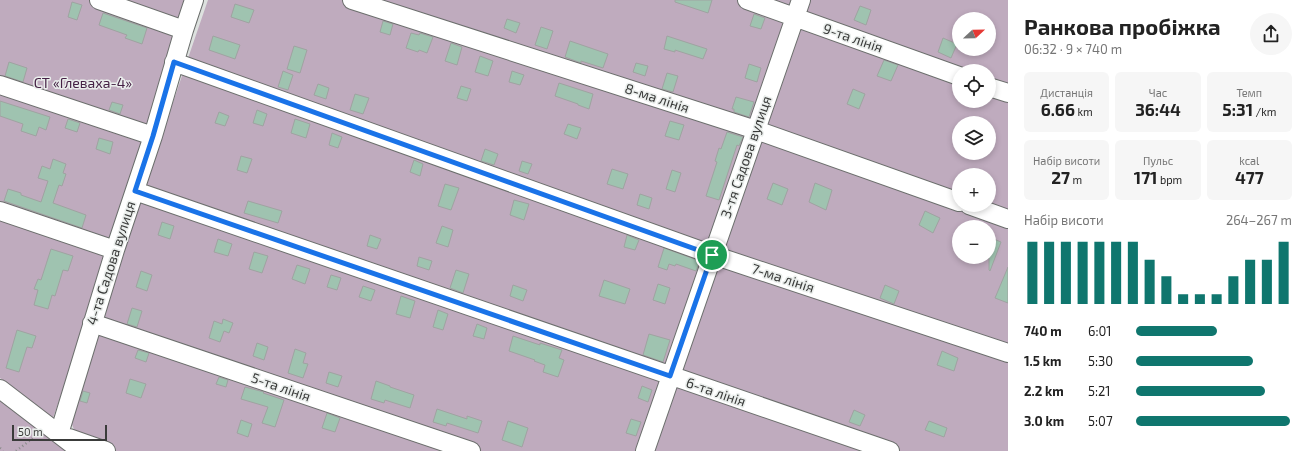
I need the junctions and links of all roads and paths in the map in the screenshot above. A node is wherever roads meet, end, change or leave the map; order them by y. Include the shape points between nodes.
1 (99, 0) edge
2 (194, 0) edge
3 (352, 0) edge
4 (746, 0) edge
5 (801, 0) edge
6 (795, 18) junction
7 (184, 30) junction
8 (174, 62) junction
9 (952, 74) edge
10 (0, 85) edge
11 (996, 89) edge
12 (1008, 93) edge
13 (756, 130) junction
14 (153, 136) junction
15 (135, 191) junction
16 (952, 200) edge
17 (0, 211) edge
18 (988, 212) edge
19 (1008, 219) edge
20 (115, 250) junction
21 (712, 255) junction
22 (92, 323) junction
23 (1008, 353) edge
24 (670, 376) junction
25 (0, 389) edge
26 (54, 430) junction
27 (0, 448) edge
28 (3, 451) edge
29 (16, 451) edge
30 (81, 451) edge
31 (106, 451) edge
32 (471, 451) edge
33 (645, 451) edge
34 (890, 451) edge

1 - 7 street
2 - 7 street, 4-та Садова вулиця
3 - 13 street, 8-ма лінія
4 - 6 street, 9-та лінія
5 - 6 street, 3-тя Садова вулиця
6 - 9 street, 9-та лінія
6 - 13 street, 3-тя Садова вулиця
7 - 8 street, 4-та Садова вулиця
8 - 14 street, 4-та Садова вулиця
8 - 21 street, 7-ма лінія
10 - 14 street
11 - 12 street
13 - 16 street, 8-ма лінія
13 - 21 street, 3-тя Садова вулиця
14 - 15 street, 4-та Садова вулиця
15 - 20 street, 4-та Садова вулиця
15 - 24 street, 6-та лінія
17 - 20 street
18 - 19 street
20 - 22 street, 4-та Садова вулиця
21 - 23 street, 7-ма лінія
21 - 24 street, 3-тя Садова вулиця
22 - 26 street, 4-та Садова вулиця
22 - 32 street, 5-та лінія
24 - 33 street, 3-тя Садова вулиця
24 - 34 street, 6-та лінія
25 - 26 street
26 - 29 path
26 - 30 street
26 - 31 street
27 - 28 path

